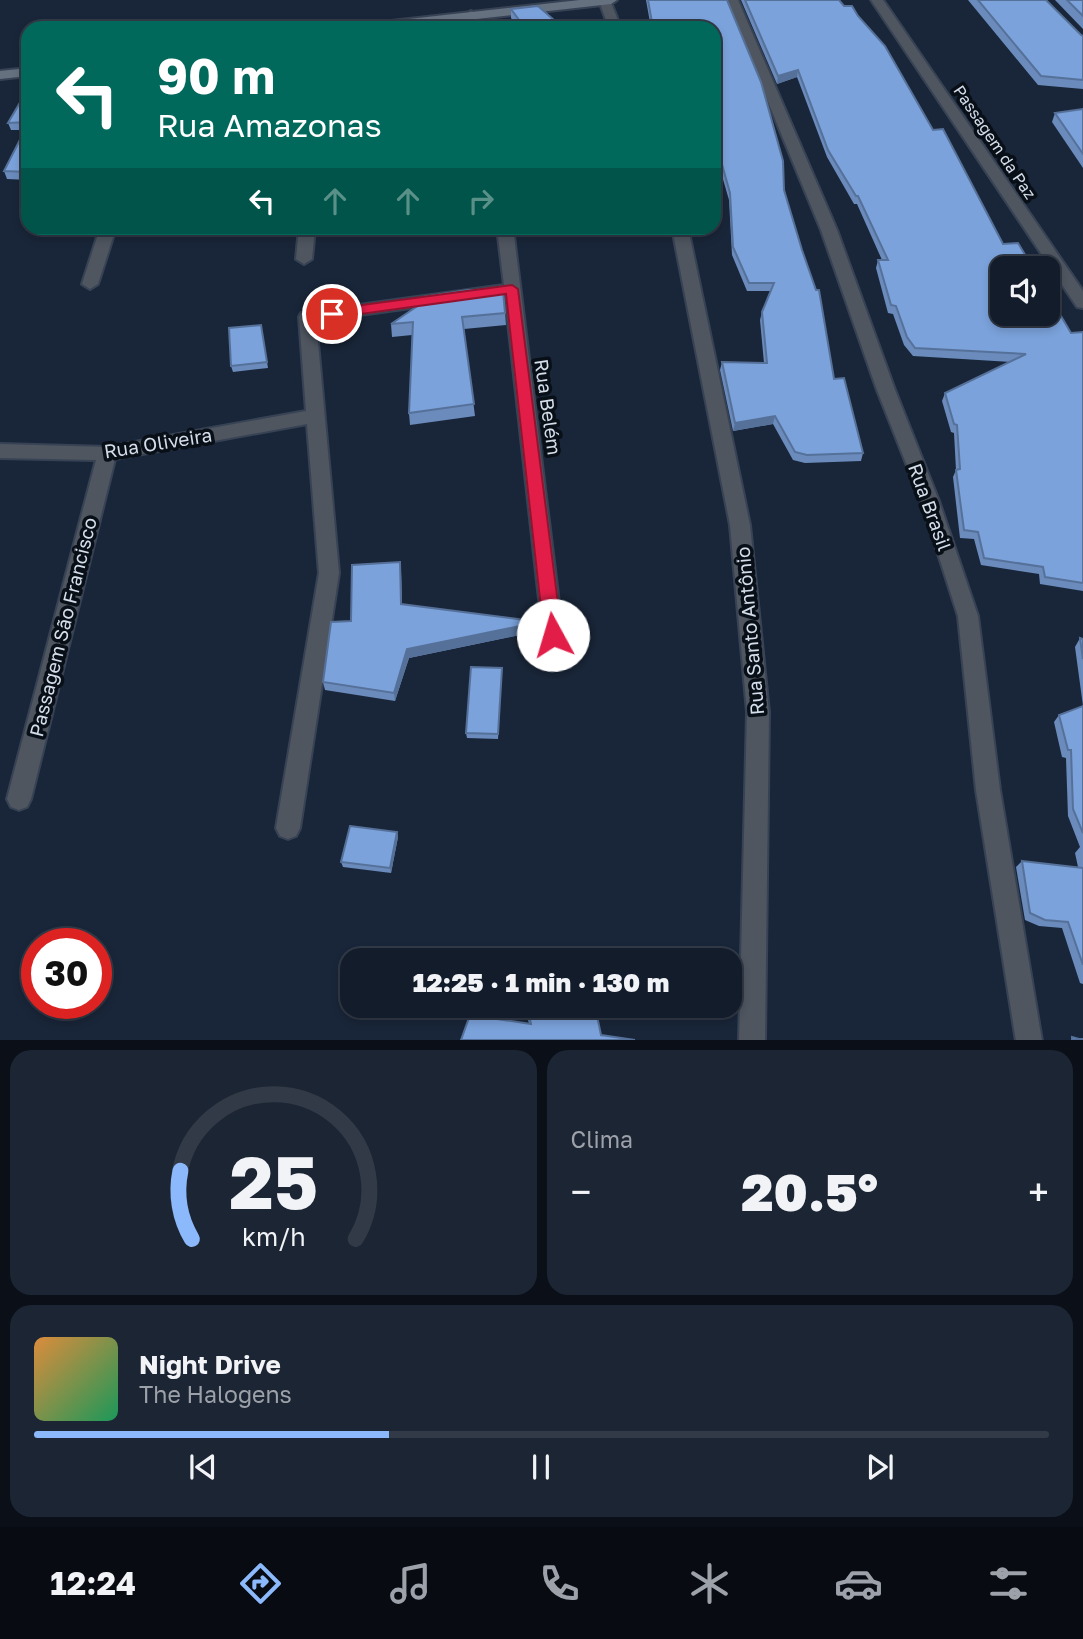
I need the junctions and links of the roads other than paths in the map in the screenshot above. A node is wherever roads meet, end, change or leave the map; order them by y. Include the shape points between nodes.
1 (611, 0) edge
2 (732, 0) edge
3 (877, 0) edge
4 (605, 1) edge
5 (478, 21) edge
6 (612, 21) edge
7 (21, 73) edge
8 (0, 75) edge
9 (106, 235) edge
10 (306, 235) edge
11 (506, 235) edge
12 (681, 235) edge
13 (304, 259) dead end
14 (90, 284) dead end
15 (512, 289) junction
16 (1083, 303) edge
17 (315, 416) junction
18 (0, 452) edge
19 (107, 454) junction
20 (553, 635) dead end
21 (19, 799) dead end
22 (288, 828) dead end
23 (751, 1040) edge
24 (1029, 1040) edge

1 - 4 main road
2 - 24 street, Rua Brasil via 829,230 968,616 988,790
3 - 16 street, Passagem da Paz
4 - 5 main road
4 - 6 street
7 - 8 main road
9 - 14 street
10 - 13 street
11 - 15 street, Rua Belém
12 - 23 street, Rua Santo Antônio via 740,525 758,712
15 - 17 street via 307,317
15 - 20 street, Rua Belém
17 - 19 street, Rua Oliveira
17 - 22 street via 329,573
18 - 19 street, Rua Oliveira
19 - 21 street, Passagem São Francisco

